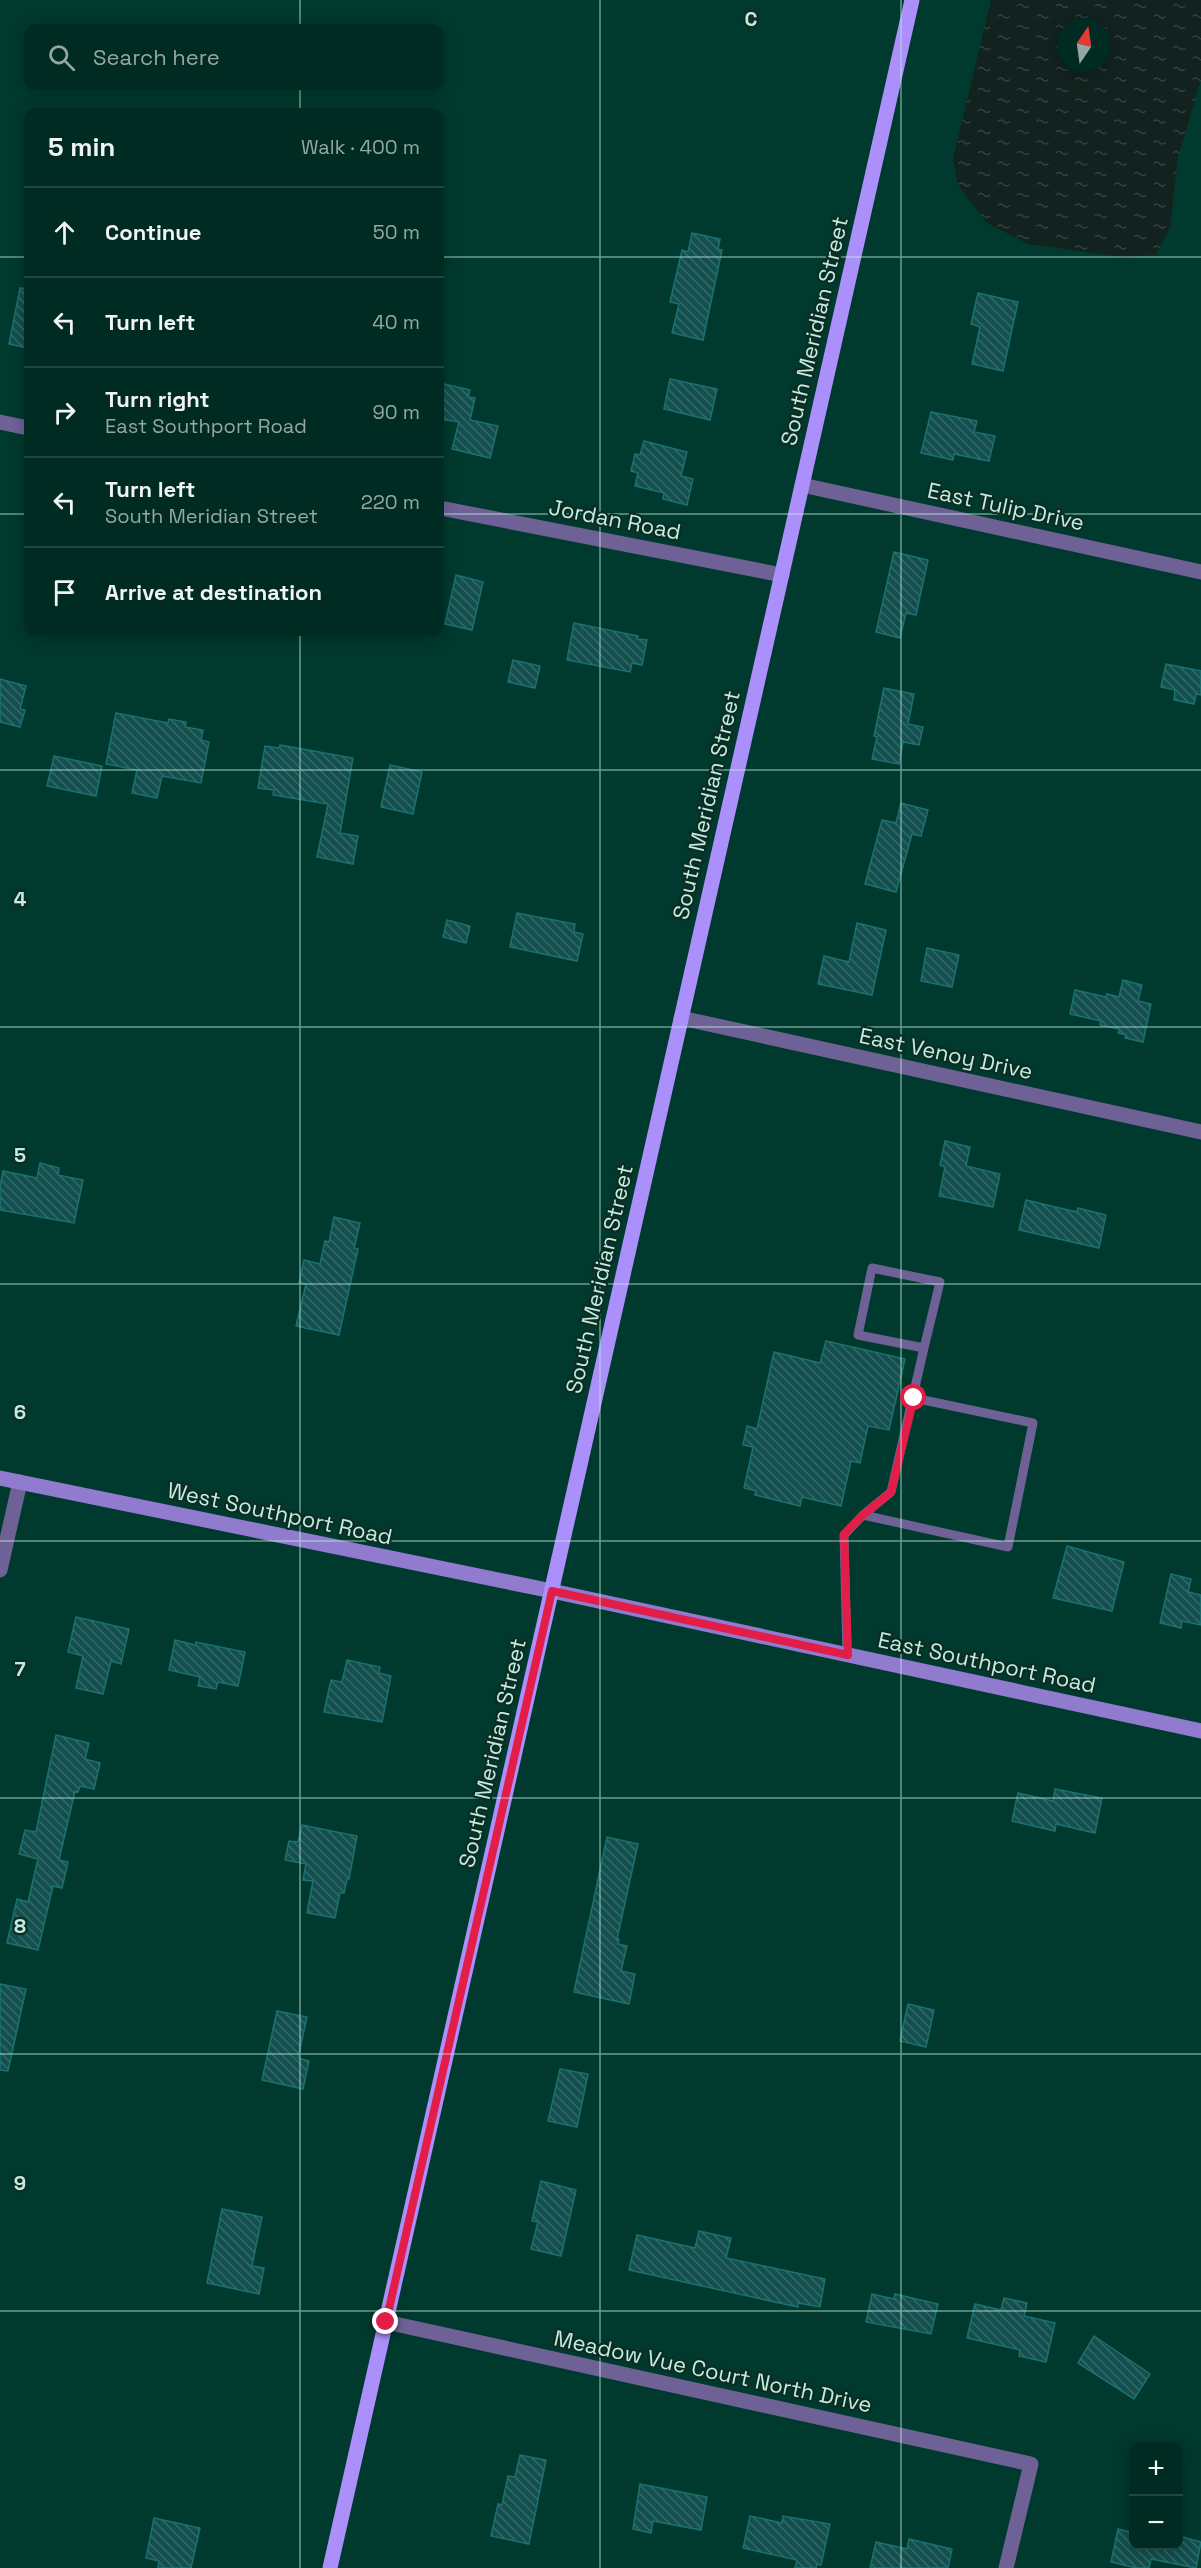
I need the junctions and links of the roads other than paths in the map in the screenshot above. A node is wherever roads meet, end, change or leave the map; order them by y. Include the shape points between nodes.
1 (912, 0) edge
2 (0, 422) edge
3 (24, 427) edge
4 (802, 485) junction
5 (444, 509) edge
6 (1201, 572) edge
7 (782, 575) junction
8 (681, 1017) junction
9 (1201, 1132) edge
10 (924, 1348) junction
11 (914, 1398) junction
12 (0, 1478) edge
13 (20, 1482) junction
14 (863, 1515) junction
15 (0, 1570) edge
16 (552, 1591) junction
17 (848, 1655) junction
18 (1201, 1731) edge
19 (386, 2322) junction
20 (330, 2568) edge
21 (1006, 2568) edge

1 - 4 main road, South Meridian Street
2 - 3 street
4 - 6 street, East Tulip Drive
4 - 7 main road, South Meridian Street
5 - 7 street, Jordan Road
7 - 8 main road, South Meridian Street
8 - 9 street, East Venoy Drive
8 - 16 main road, South Meridian Street
10 - 10 lane via 858,1335 872,1268 940,1282
10 - 11 lane
11 - 14 lane via 891,1492
11 - 14 lane via 1033,1423 1008,1547
12 - 13 main road, West Southport Road
13 - 15 street
13 - 16 main road, West Southport Road
14 - 17 lane via 844,1534
16 - 17 main road, East Southport Road
16 - 19 main road, South Meridian Street
17 - 18 main road, East Southport Road
19 - 20 main road, South Meridian Street
19 - 21 street, Meadow Vue Court North Drive via 1031,2464

